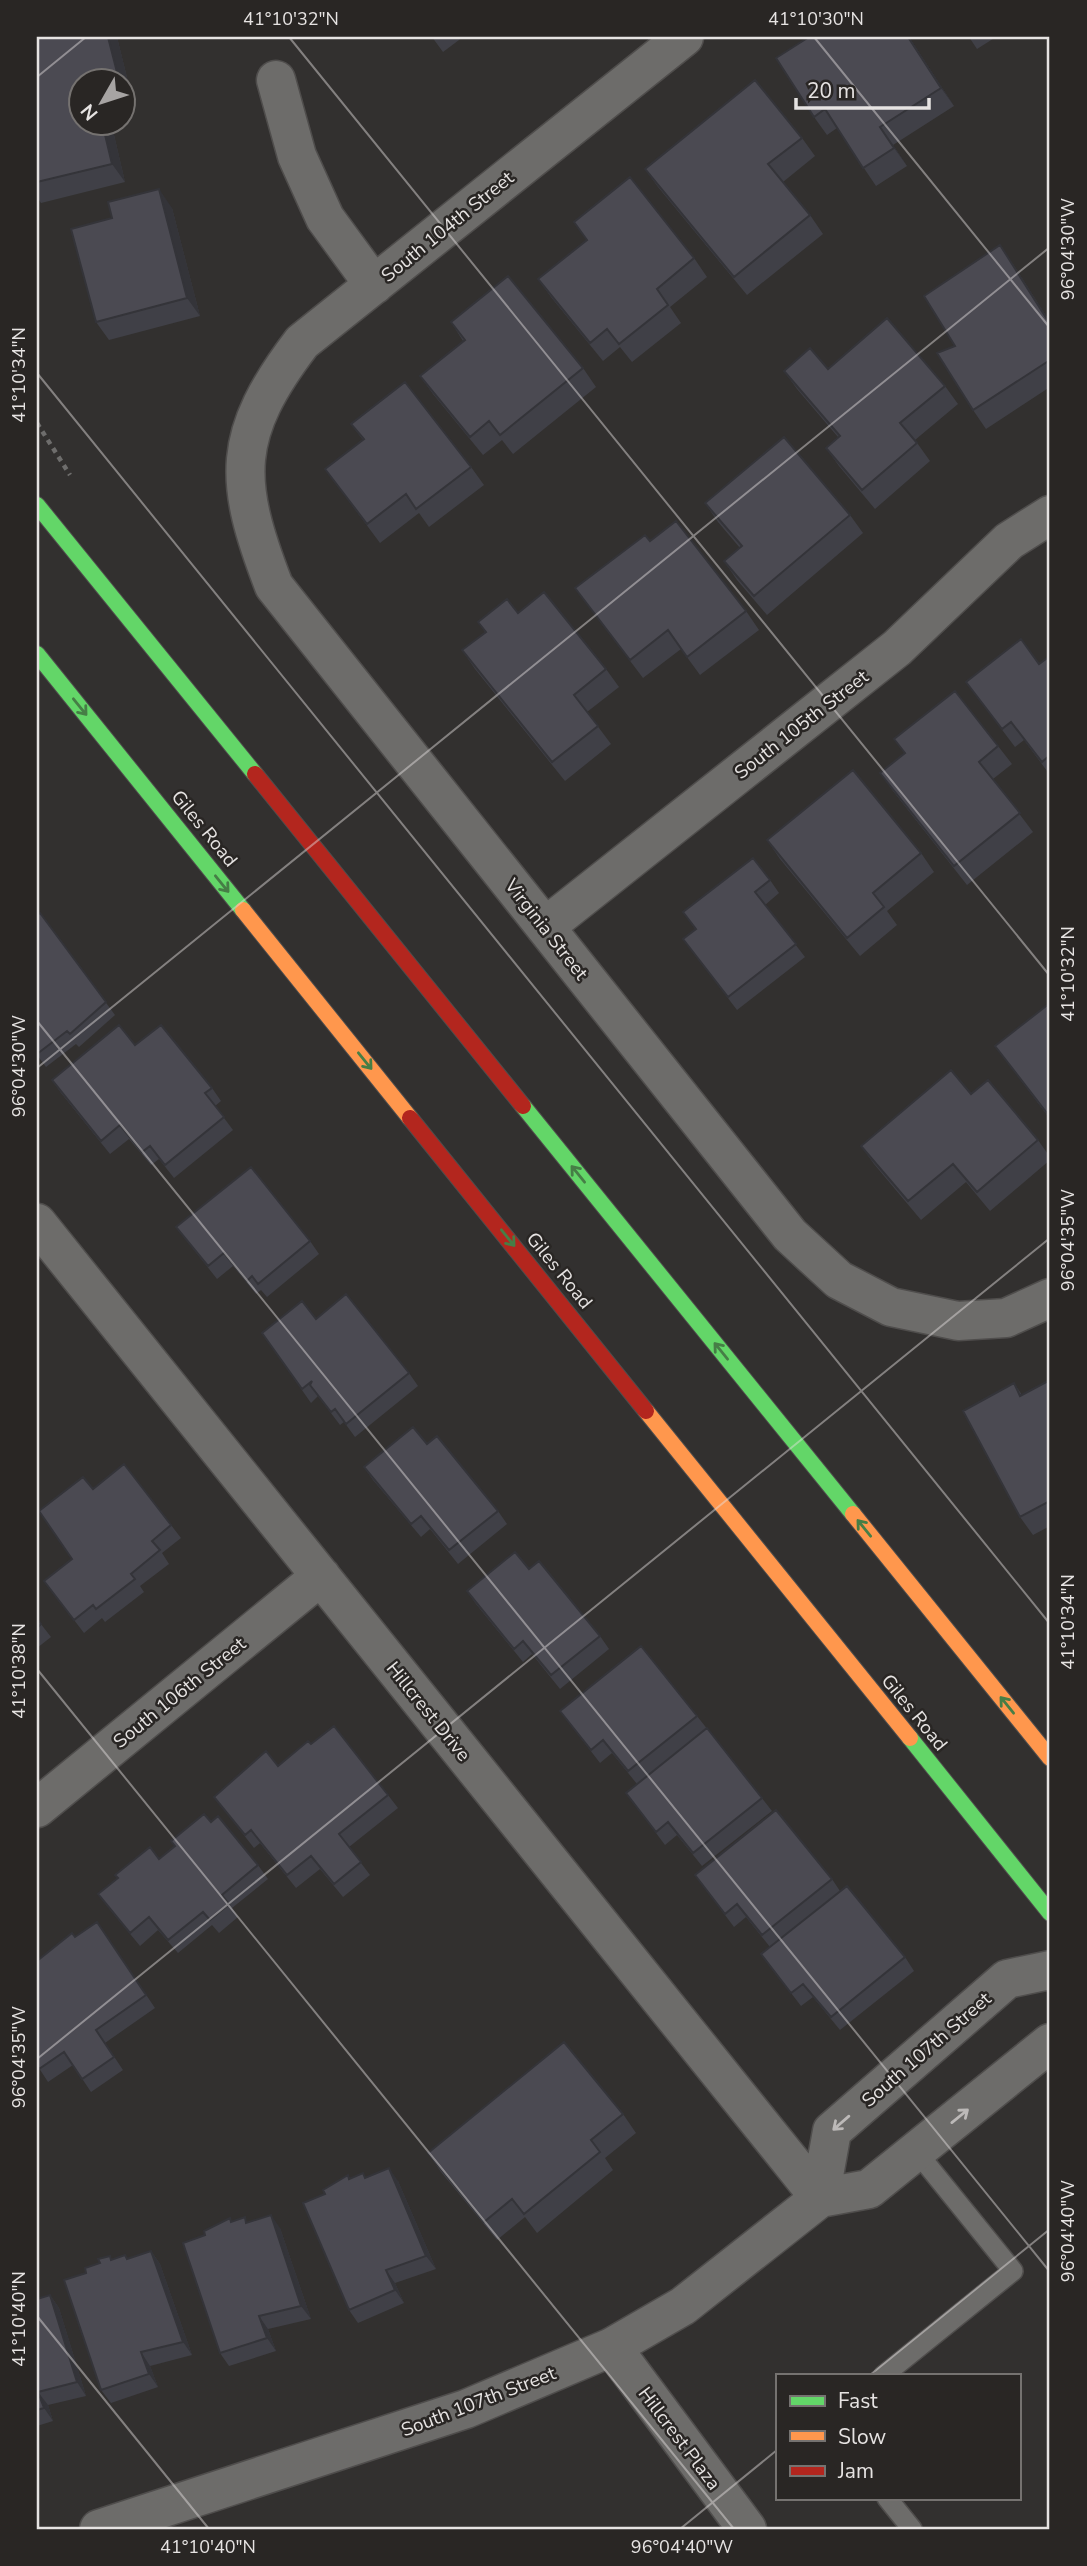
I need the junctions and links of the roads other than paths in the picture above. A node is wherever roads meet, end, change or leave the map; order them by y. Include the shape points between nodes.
1 (684, 37) edge
2 (276, 80) dead end
3 (374, 285) junction
4 (246, 444) joint
5 (37, 505) edge
6 (1050, 514) edge
7 (37, 654) edge
8 (545, 927) junction
9 (37, 1223) edge
10 (1050, 1298) edge
11 (321, 1576) junction
12 (1050, 1758) edge
13 (37, 1808) edge
14 (1050, 1913) edge
15 (1050, 1970) edge
16 (1050, 2042) edge
17 (916, 2151) junction
18 (820, 2198) junction
19 (612, 2347) junction
20 (885, 2374) edge
21 (889, 2500) edge
22 (99, 2529) edge
23 (747, 2529) edge
24 (912, 2529) edge

1 - 3 street, South 104th Street
2 - 3 street via 297,156 325,218
3 - 4 street, South 104th Street via 302,342 275,377
4 - 8 street, Virginia Street via 244,482 253,532 274,586
12 -> 5 main road
6 - 8 street, South 105th Street via 1009,541 897,648
7 -> 14 main road, Giles Road
8 - 10 street, Virginia Street via 790,1235 839,1280 891,1307 958,1321 1006,1318
9 - 11 street, Hillcrest Drive
11 - 13 street, South 106th Street
11 - 18 street, Hillcrest Drive
15 -> 18 street, South 107th Street via 1007,1979 832,2131
17 -> 16 street, South 107th Street
17 - 18 street, South 107th Street via 869,2189
17 - 20 lane via 1013,2271
18 - 19 street, South 107th Street via 684,2306
19 - 22 street, South 107th Street via 466,2409
19 - 23 street, Hillcrest Plaza
21 - 24 lane

